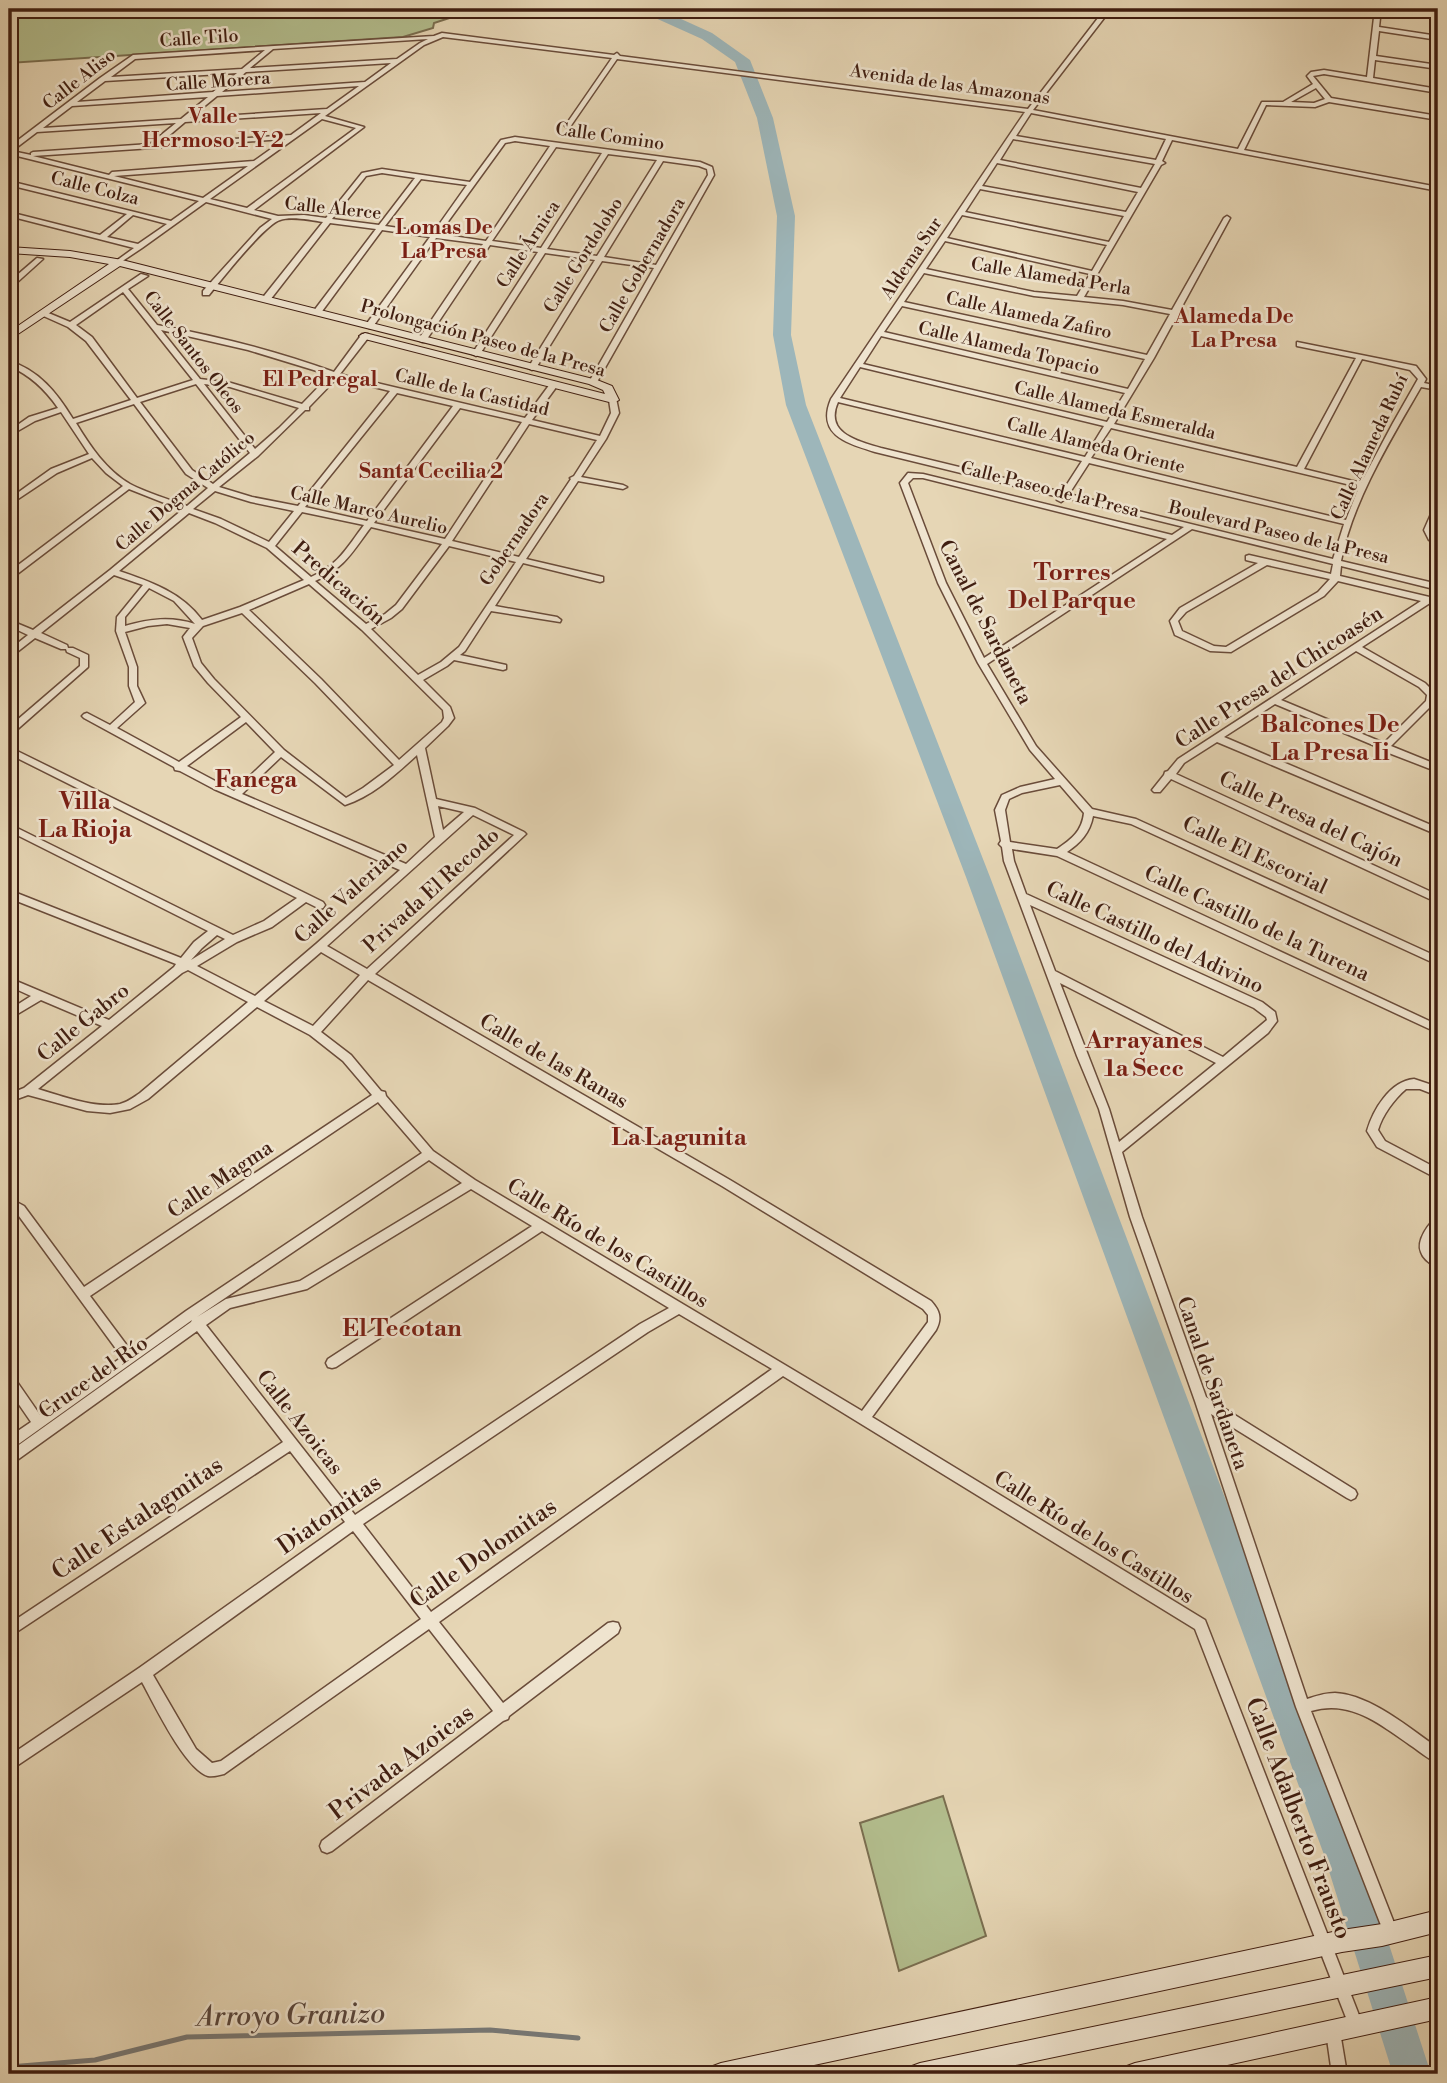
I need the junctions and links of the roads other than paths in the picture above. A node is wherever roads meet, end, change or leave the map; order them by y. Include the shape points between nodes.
1 (1108, 9) edge
2 (1378, 9) edge
3 (1409, 9) edge
4 (1438, 13) edge
5 (1377, 29) junction
6 (434, 37) junction
7 (1438, 38) edge
8 (271, 48) junction
9 (617, 55) junction
10 (133, 57) joint
11 (1374, 58) junction
12 (399, 61) junction
13 (1438, 66) edge
14 (242, 71) junction
15 (102, 79) junction
16 (1370, 80) junction
17 (366, 84) junction
18 (1316, 85) junction
19 (1438, 91) edge
20 (214, 95) junction
21 (1040, 95) junction
22 (1329, 100) junction
23 (1285, 103) junction
24 (71, 104) junction
25 (330, 110) junction
26 (1031, 110) junction
27 (321, 117) junction
28 (1065, 117) junction
29 (1438, 118) edge
30 (182, 120) junction
31 (568, 126) dead end
32 (36, 130) junction
33 (292, 137) junction
34 (1012, 137) junction
35 (510, 139) joint
36 (1168, 139) junction
37 (1177, 141) junction
38 (554, 145) junction
39 (152, 146) junction
40 (9, 151) edge
41 (606, 152) junction
42 (1240, 152) junction
43 (21, 155) junction
44 (661, 159) junction
45 (997, 161) junction
46 (256, 163) junction
47 (1159, 164) junction
48 (706, 166) joint
49 (101, 175) junction
50 (419, 177) junction
51 (9, 183) edge
52 (471, 184) junction
53 (979, 187) junction
54 (1438, 189) edge
55 (1143, 191) junction
56 (205, 200) junction
57 (248, 211) junction
58 (132, 213) junction
59 (961, 213) junction
60 (9, 214) edge
61 (1129, 215) junction
62 (278, 218) junction
63 (1227, 218) dead end
64 (326, 220) junction
65 (173, 223) junction
66 (379, 228) junction
67 (434, 236) junction
68 (102, 237) junction
69 (943, 239) junction
70 (488, 244) junction
71 (1111, 244) junction
72 (140, 247) junction
73 (9, 250) edge
74 (542, 251) junction
75 (9, 259) edge
76 (600, 259) junction
77 (39, 260) junction
78 (114, 266) junction
79 (659, 267) junction
80 (922, 271) junction
81 (1094, 273) junction
82 (144, 276) junction
83 (9, 285) edge
84 (124, 288) junction
85 (210, 289) junction
86 (267, 298) junction
87 (1080, 298) junction
88 (900, 303) junction
89 (317, 312) junction
90 (1175, 313) junction
91 (44, 314) junction
92 (71, 325) junction
93 (154, 327) junction
94 (367, 331) junction
95 (881, 334) junction
96 (9, 337) edge
97 (422, 340) junction
98 (1300, 344) dead end
99 (476, 354) junction
100 (1360, 357) junction
101 (1150, 358) junction
102 (9, 363) edge
103 (859, 365) junction
104 (532, 368) junction
105 (335, 375) junction
106 (198, 381) junction
107 (593, 382) junction
108 (1419, 384) junction
109 (553, 386) junction
110 (1438, 388) edge
111 (394, 391) junction
112 (1130, 392) junction
113 (835, 398) junction
114 (613, 400) junction
115 (135, 401) junction
116 (458, 405) junction
117 (306, 408) junction
118 (62, 409) junction
119 (527, 421) junction
120 (71, 422) junction
121 (1108, 425) junction
122 (9, 434) edge
123 (602, 439) junction
124 (255, 454) junction
125 (93, 455) junction
126 (1087, 459) junction
127 (1300, 470) junction
128 (916, 475) joint
129 (574, 478) junction
130 (128, 486) junction
131 (1365, 486) junction
132 (214, 487) junction
133 (623, 487) dead end
134 (1065, 497) junction
135 (9, 503) edge
136 (1054, 507) junction
137 (1438, 507) edge
138 (302, 509) junction
139 (188, 510) junction
140 (1349, 523) junction
141 (371, 525) junction
142 (1190, 527) junction
143 (1175, 538) junction
144 (1438, 542) edge
145 (446, 544) junction
146 (271, 546) junction
147 (1250, 558) dead end
148 (518, 561) junction
149 (1335, 561) junction
150 (1265, 562) junction
151 (113, 572) junction
152 (9, 576) edge
153 (309, 578) junction
154 (600, 579) dead end
155 (1335, 579) junction
156 (148, 584) junction
157 (1438, 587) edge
158 (1428, 600) junction
159 (1438, 602) edge
160 (488, 608) junction
161 (243, 609) junction
162 (557, 620) dead end
163 (9, 623) edge
164 (198, 625) junction
165 (365, 628) junction
166 (120, 631) junction
167 (34, 635) junction
168 (1357, 648) junction
169 (9, 654) edge
170 (454, 657) junction
171 (982, 663) junction
172 (503, 667) dead end
173 (417, 679) junction
174 (1275, 701) junction
175 (87, 716) dead end
176 (246, 718) junction
177 (112, 728) junction
178 (9, 732) edge
179 (1219, 738) junction
180 (420, 747) junction
181 (1384, 748) junction
182 (9, 750) edge
183 (281, 752) junction
184 (398, 764) junction
185 (178, 768) junction
186 (1438, 769) edge
187 (1168, 774) junction
188 (1062, 781) junction
189 (1157, 790) dead end
190 (235, 795) junction
191 (433, 802) junction
192 (472, 810) junction
193 (1089, 812) junction
194 (9, 827) edge
195 (1438, 832) edge
196 (440, 836) junction
197 (1004, 844) junction
198 (1059, 853) junction
199 (405, 868) junction
200 (9, 894) edge
201 (306, 897) junction
202 (1023, 897) junction
203 (1438, 899) edge
204 (320, 905) dead end
205 (215, 931) junction
206 (233, 939) junction
207 (320, 947) junction
208 (1438, 961) edge
209 (183, 966) junction
210 (1052, 974) junction
211 (367, 975) junction
212 (9, 982) edge
213 (39, 996) junction
214 (255, 1001) junction
215 (9, 1016) edge
216 (110, 1025) junction
217 (1438, 1029) edge
218 (314, 1032) junction
219 (1223, 1062) junction
220 (28, 1091) junction
221 (1438, 1092) edge
222 (381, 1094) junction
223 (9, 1098) edge
224 (1117, 1150) junction
225 (429, 1154) junction
226 (1438, 1174) edge
227 (471, 1183) junction
228 (9, 1203) edge
229 (1438, 1222) edge
230 (541, 1226) junction
231 (1438, 1263) edge
232 (82, 1295) junction
233 (679, 1308) junction
234 (195, 1320) junction
235 (130, 1359) junction
236 (332, 1363) dead end
237 (781, 1370) junction
238 (9, 1380) edge
239 (1201, 1401) junction
240 (864, 1418) junction
241 (38, 1422) junction
242 (291, 1443) junction
243 (9, 1444) edge
244 (9, 1459) edge
245 (1351, 1494) dead end
246 (354, 1523) junction
247 (429, 1619) junction
248 (1200, 1625) joint
249 (10, 1626) edge
250 (613, 1628) dead end
251 (144, 1673) junction
252 (1303, 1707) junction
253 (503, 1714) junction
254 (1438, 1756) edge
255 (9, 1764) edge
256 (327, 1846) dead end
257 (1438, 1921) edge
258 (1387, 1934) junction
259 (1333, 1943) junction
260 (1438, 1965) edge
261 (1348, 1986) junction
262 (1438, 2008) edge
263 (1363, 2026) junction
264 (1333, 2032) junction
265 (720, 2074) edge
266 (920, 2074) edge
267 (1135, 2074) edge
268 (1340, 2074) edge

1 - 21 street, Aldema Sur
2 - 5 street
3 - 4 street
5 - 7 street
5 - 11 street
6 - 8 street, Calle Tilo
6 - 9 street, Avenida de las Amazonas via 453,34
6 - 12 street
8 - 10 street, Calle Tilo
8 - 14 street
9 - 26 street, Avenida de las Amazonas
9 - 31 street
10 - 15 street, Calle Aliso
11 - 13 street
11 - 16 street
12 - 14 street
12 - 17 street
14 - 15 street
14 - 20 street
15 - 24 street, Calle Aliso
16 - 18 street via 1313,73 1310,76
16 - 19 street
17 - 20 street, Calle Morera
17 - 25 street
18 - 22 street
18 - 23 street
20 - 24 street, Calle Morera
20 - 30 street
21 - 26 street, Aldema Sur
21 - 28 street
22 - 23 street via 1315,105
22 - 29 street
23 - 42 street via 1264,103
24 - 32 street, Calle Aliso
25 - 27 street
25 - 30 street
26 - 28 street, Avenida de las Amazonas
26 - 34 street, Aldema Sur
27 - 33 street
27 - 57 street via 361,127
28 - 36 street, Avenida de las Amazonas
30 - 32 street
30 - 39 street
32 - 40 street, Calle Aliso
33 - 39 street
33 - 46 street
34 - 45 street, Aldema Sur
34 - 47 street
35 - 38 street, Calle Comino
35 - 52 street, Calle Dogma Católico via 498,146
36 - 37 street, Avenida de las Amazonas
36 - 47 street
37 - 42 street, Avenida de las Amazonas
37 - 47 street
38 - 41 street, Calle Comino
38 - 70 street
39 - 43 street
40 - 43 street, Calle Alerce
41 - 44 street, Calle Comino
41 - 74 street, Calle Árnica
42 - 54 street, Avenida de las Amazonas
43 - 49 street, Calle Alerce
44 - 48 street, Calle Comino
44 - 76 street, Calle Gordolobo
45 - 53 street, Aldema Sur
45 - 55 street
46 - 49 street
46 - 56 street
47 - 55 street
48 - 79 street, Calle Gobernadora via 711,175
49 - 56 street, Calle Alerce
50 - 52 street
50 - 64 street via 374,171 359,178
50 - 66 street
51 - 58 street, Calle Colza
52 - 67 street, Calle Dogma Católico
53 - 59 street, Aldema Sur
53 - 61 street
55 - 61 street
56 - 57 street, Calle Alerce
56 - 65 street
57 - 62 street, Calle Alerce
58 - 65 street, Calle Colza
58 - 68 street
59 - 69 street, Aldema Sur
59 - 71 street
60 - 68 street
61 - 71 street
62 - 64 street, Calle Alerce
62 - 85 street via 262,229
63 - 90 street
64 - 66 street, Calle Alerce
64 - 86 street
65 - 72 street
66 - 67 street, Calle Alerce
66 - 89 street
67 - 70 street, Calle Alerce
67 - 94 street, Calle Dogma Católico
68 - 72 street
69 - 80 street, Aldema Sur
69 - 81 street
70 - 74 street, Calle Alerce
70 - 97 street
71 - 81 street
72 - 78 street
73 - 78 street via 81,256
74 - 76 street, Calle Alerce
74 - 99 street, Calle Árnica
75 - 77 street
76 - 79 street, Calle Alerce
76 - 104 street, Calle Gordolobo
77 - 78 street
77 - 83 street
78 - 82 street, Prolongación Paseo de la Presa
78 - 85 street, Prolongación Paseo de la Presa
78 - 91 street
79 - 107 street, Calle Gobernadora
80 - 87 street, Calle Alameda Perla via 1034,294
80 - 88 street, Aldema Sur
81 - 87 street
82 - 84 street, Calle Santos Oleos
82 - 85 street, Prolongación Paseo de la Presa
84 - 92 street
84 - 93 street, Calle Santos Oleos
85 - 86 street, Prolongación Paseo de la Presa
85 - 94 street, Prolongación Paseo de la Presa
86 - 89 street, Prolongación Paseo de la Presa
87 - 90 street, Calle Alameda Perla
88 - 95 street, Aldema Sur
88 - 101 street, Calle Alameda Zafiro
89 - 94 street, Prolongación Paseo de la Presa
90 - 101 street
91 - 92 street
91 - 96 street
92 - 115 street via 89,339
93 - 105 street, Calle de la Castidad
93 - 106 street, Calle Santos Oleos
94 - 97 street, Prolongación Paseo de la Presa
94 - 105 street, Calle Dogma Católico
94 - 109 street, Prolongación Paseo de la Presa
95 - 103 street, Aldema Sur
95 - 112 street, Calle Alameda Topacio
97 - 99 street, Prolongación Paseo de la Presa
98 - 100 street
99 - 104 street, Prolongación Paseo de la Presa
100 - 108 street, Calle Alameda Rubí via 1417,370 1422,379
100 - 127 street
101 - 112 street
102 - 118 street, Predicación via 44,383
103 - 113 street, Aldema Sur
103 - 121 street, Calle Alameda Esmeralda
104 - 107 street, Prolongación Paseo de la Presa
105 - 111 street, Calle de la Castidad
105 - 117 street, Calle Dogma Católico
106 - 115 street
106 - 117 street via 231,385
106 - 124 street, Calle Santos Oleos
107 - 114 street, Prolongación Paseo de la Presa via 608,388
108 - 110 street
108 - 131 street, Calle Alameda Rubí
109 - 114 street, Prolongación Paseo de la Presa
109 - 119 street
111 - 116 street, Calle de la Castidad
111 - 138 street
112 - 121 street
113 - 126 street, Calle Alameda Oriente
113 - 134 street, Boulevard Paseo de la Presa via 828,412 833,426 850,441
114 - 123 street, Gobernadora via 615,413
115 - 120 street
115 - 132 street via 189,472
116 - 119 street, Calle de la Castidad
116 - 141 street
117 - 124 street, Calle Dogma Católico
118 - 120 street, Predicación
118 - 122 street via 32,419
119 - 123 street, Calle de la Castidad
119 - 145 street
120 - 125 street, Predicación
121 - 126 street
121 - 127 street, Calle Alameda Esmeralda
123 - 129 street, Gobernadora
124 - 132 street, Calle Dogma Católico
125 - 130 street, Predicación
125 - 135 street via 54,471
126 - 134 street
126 - 140 street, Calle Alameda Oriente
127 - 131 street, Calle Alameda Esmeralda
128 - 136 street, Calle Paseo de la Presa
128 - 171 street, Canal de Sardaneta via 904,483 918,526
129 - 133 street
129 - 148 street, Gobernadora
130 - 139 street, Predicación
130 - 152 street
131 - 140 street, Calle Alameda Rubí
132 - 138 street, Calle Marco Aurelio
132 - 139 street, Calle Dogma Católico
134 - 136 street
134 - 142 street, Boulevard Paseo de la Presa
136 - 143 street, Calle Paseo de la Presa
137 - 144 street via 1428,530
138 - 141 street, Calle Marco Aurelio
138 - 146 street
139 - 146 street, Predicación
139 - 151 street, Calle Dogma Católico
140 - 149 street, Calle Alameda Rubí
141 - 145 street, Calle Marco Aurelio
141 - 153 street via 339,564
142 - 143 street
142 - 149 street, Boulevard Paseo de la Presa
143 - 171 street
145 - 148 street, Calle Marco Aurelio
145 - 165 street via 399,607
146 - 153 street, Predicación
147 - 150 street
148 - 154 street, Calle Marco Aurelio
148 - 160 street, Gobernadora
149 - 155 street, Calle Alameda Rubí
149 - 157 street, Boulevard Paseo de la Presa
150 - 155 street
150 - 155 street via 1183,610 1174,621 1178,633 1213,649 1228,650 1321,594
151 - 156 street
151 - 167 street, Calle Dogma Católico
153 - 161 street
153 - 165 street, Predicación
155 - 158 street
156 - 164 street via 185,604
156 - 166 street via 121,617
158 - 159 street
158 - 168 street, Calle Presa del Chicoasén
160 - 162 street
160 - 170 street, Gobernadora
161 - 164 street
161 - 184 street
163 - 167 street
164 - 166 street via 146,623
164 - 176 street via 187,637 197,664
165 - 173 street, Predicación
166 - 177 street via 140,703
167 - 169 street, Calle Dogma Católico
167 - 178 street via 85,657 84,667
168 - 174 street, Calle Presa del Chicoasén
168 - 181 street via 1432,694 1430,702
170 - 172 street
170 - 173 street, Gobernadora
171 - 188 street, Canal de Sardaneta via 1033,748
173 - 180 street, Predicación via 449,714 446,724
174 - 179 street, Calle Presa del Chicoasén
174 - 181 street
175 - 177 street
176 - 183 street
176 - 185 street
177 - 185 street
179 - 187 street, Calle Presa del Chicoasén
179 - 195 street
180 - 184 street
180 - 191 street
181 - 186 street
182 - 201 street
183 - 184 street via 342,801 352,801
183 - 190 street
185 - 190 street
187 - 189 street, Calle Presa del Chicoasén
187 - 203 street, Calle Presa del Cajón
188 - 193 street
188 - 197 street, Canal de Sardaneta via 1005,797 1001,805
190 - 199 street
191 - 192 street
191 - 196 street
192 - 196 street, Calle Valeriano
192 - 211 street, Privada El Recodo via 521,834
193 - 198 street via 1088,826 1079,839
193 - 208 street, Calle El Escorial via 1133,821
194 - 205 street
196 - 199 street, Calle Valeriano
197 - 198 street
197 - 202 street, Canal de Sardaneta
198 - 217 street, Calle Castillo de la Turena
199 - 207 street, Calle Valeriano
200 - 209 street, Calle Río de los Castillos
201 - 204 street
201 - 206 street via 268,924
202 - 210 street, Canal de Sardaneta
202 - 219 street, Calle Castillo del Adivino via 1267,1010 1272,1021 1265,1030
205 - 206 street
205 - 209 street
206 - 209 street
207 - 211 street, Calle de las Ranas
207 - 214 street, Calle Valeriano
209 - 214 street, Calle Río de los Castillos
209 - 216 street, Calle Gabro
210 - 219 street
210 - 224 street, Canal de Sardaneta
211 - 218 street, Privada El Recodo
211 - 240 street, Calle de las Ranas via 927,1305 934,1313 932,1326
212 - 213 street
213 - 215 street
213 - 216 street
214 - 218 street, Calle Río de los Castillos
214 - 220 street, Calle Valeriano via 128,1106 101,1108
216 - 220 street, Calle Gabro
218 - 222 street, Calle Río de los Castillos
219 - 224 street, Calle Castillo del Adivino
220 - 223 street, Calle Gabro
221 - 226 street via 1418,1083 1404,1084 1372,1131 1381,1144
222 - 225 street, Calle Río de los Castillos
222 - 232 street, Calle Magma
224 - 239 street, Canal de Sardaneta
225 - 227 street, Calle Río de los Castillos
225 - 234 street
227 - 230 street, Calle Río de los Castillos
227 - 234 street via 303,1285 282,1293 243,1297
228 - 232 street via 20,1209
229 - 231 street via 1426,1245
230 - 233 street, Calle Río de los Castillos
230 - 236 street
232 - 235 street
233 - 237 street, Calle Río de los Castillos
233 - 246 street, Diatomitas
234 - 235 street, Cruce del Río
234 - 242 street, Calle Azoicas
234 - 244 street, Cruce del Río
235 - 241 street, Cruce del Río
237 - 240 street, Calle Río de los Castillos
237 - 247 street, Calle Dolomitas
238 - 241 street
239 - 245 street
239 - 252 street, Canal de Sardaneta
240 - 248 street, Calle Río de los Castillos
241 - 243 street, Cruce del Río
242 - 246 street, Calle Azoicas
242 - 249 street, Calle Estalagmitas
246 - 247 street, Calle Azoicas
246 - 251 street, Diatomitas
247 - 251 street, Calle Dolomitas via 237,1759 210,1770 191,1754
247 - 253 street, Privada Azoicas
248 - 259 street, Calle Adalberto Frausto
250 - 253 street, Privada Azoicas
251 - 255 street, Diatomitas
252 - 254 street via 1326,1700 1359,1707
252 - 258 street, Canal de Sardaneta
253 - 256 street, Privada Azoicas
257 - 258 street
258 - 259 street
259 - 261 street, Calle Adalberto Frausto
259 - 265 street
260 - 261 street
261 - 263 street, Calle Adalberto Frausto
261 - 266 street
262 - 263 street
263 - 264 street
264 - 267 street
264 - 268 street

